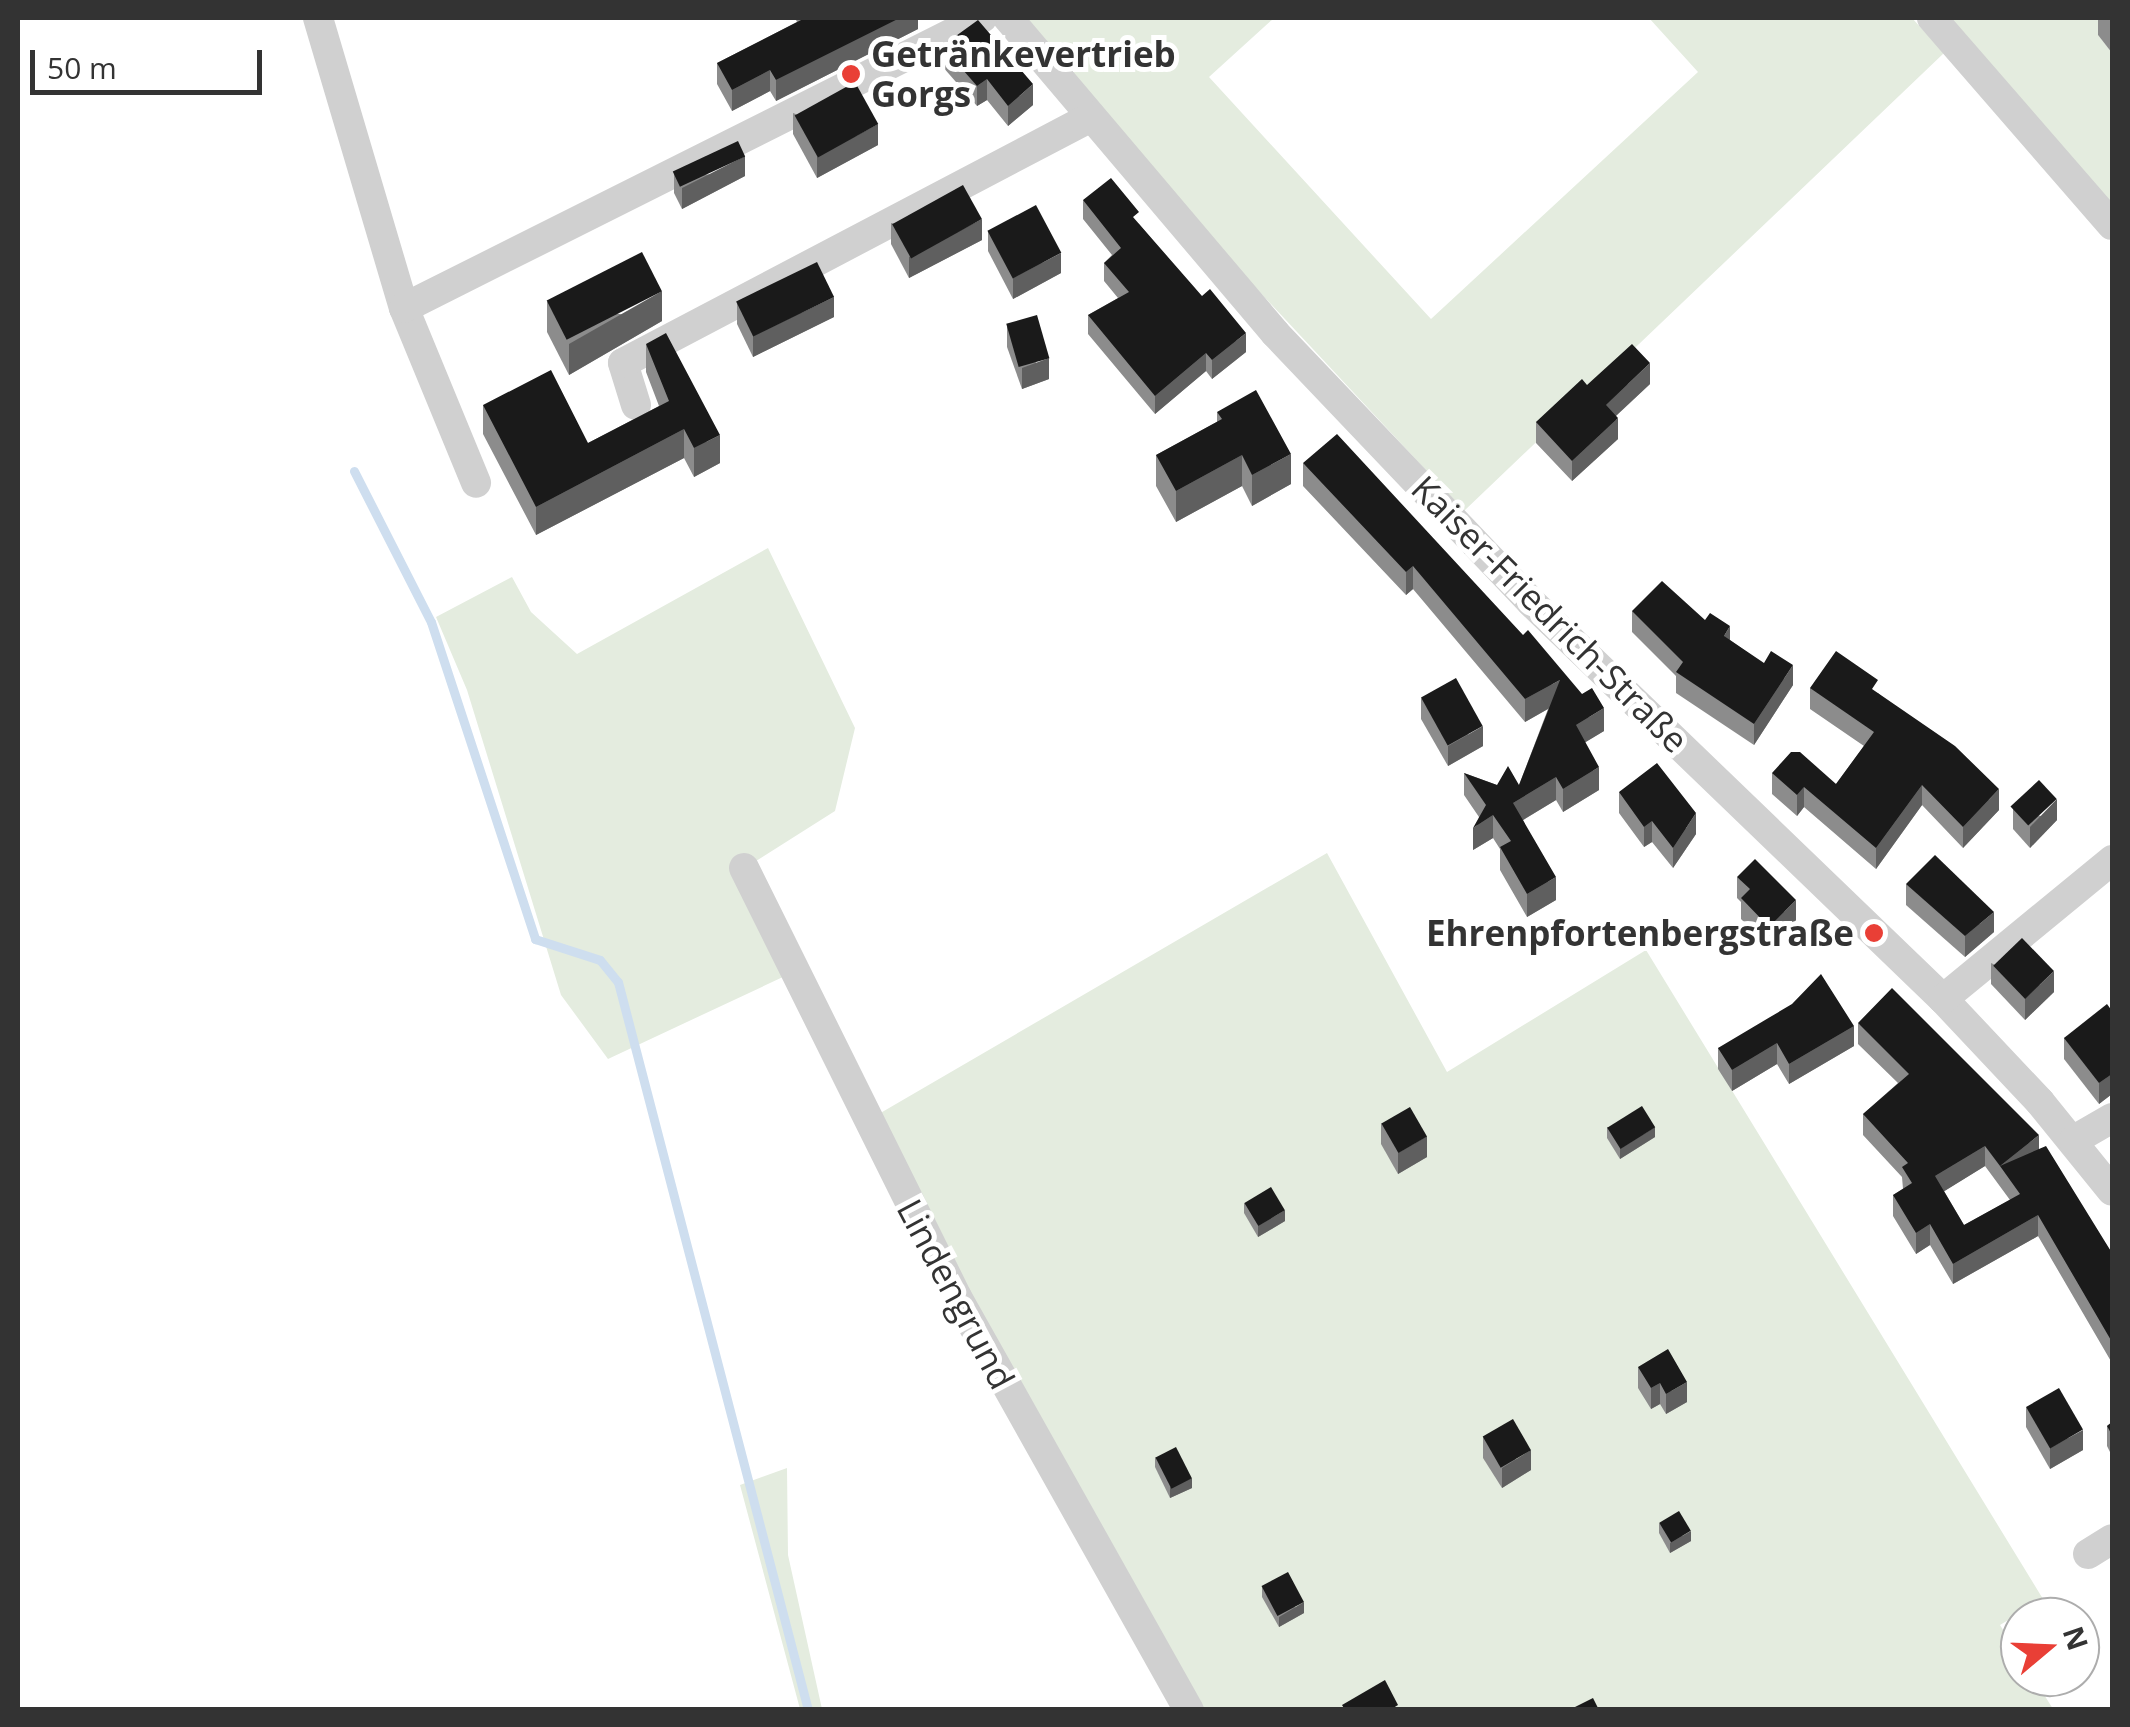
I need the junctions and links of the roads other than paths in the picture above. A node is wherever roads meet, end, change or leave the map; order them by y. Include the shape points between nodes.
1 (318, 18) edge
2 (982, 18) edge
3 (1008, 18) edge
4 (1932, 18) edge
5 (1091, 117) junction
6 (2112, 225) edge
7 (404, 308) junction
8 (636, 405) dead end
9 (476, 483) dead end
10 (2112, 860) edge
11 (744, 868) dead end
12 (1942, 999) junction
13 (2112, 1118) edge
14 (2074, 1140) junction
15 (2112, 1191) edge
16 (1189, 1710) edge

1 - 7 street
2 - 7 street
3 - 5 street, Kaiser-Friedrich-Straße
4 - 6 street
5 - 8 street via 623,364
5 - 12 street, Kaiser-Friedrich-Straße via 1275,333 1532,602
7 - 9 street
10 - 12 street
11 - 16 street, Lindengrund via 981,1342
12 - 14 street, Kaiser-Friedrich-Straße
13 - 14 street
14 - 15 street, Kaiser-Friedrich-Straße

